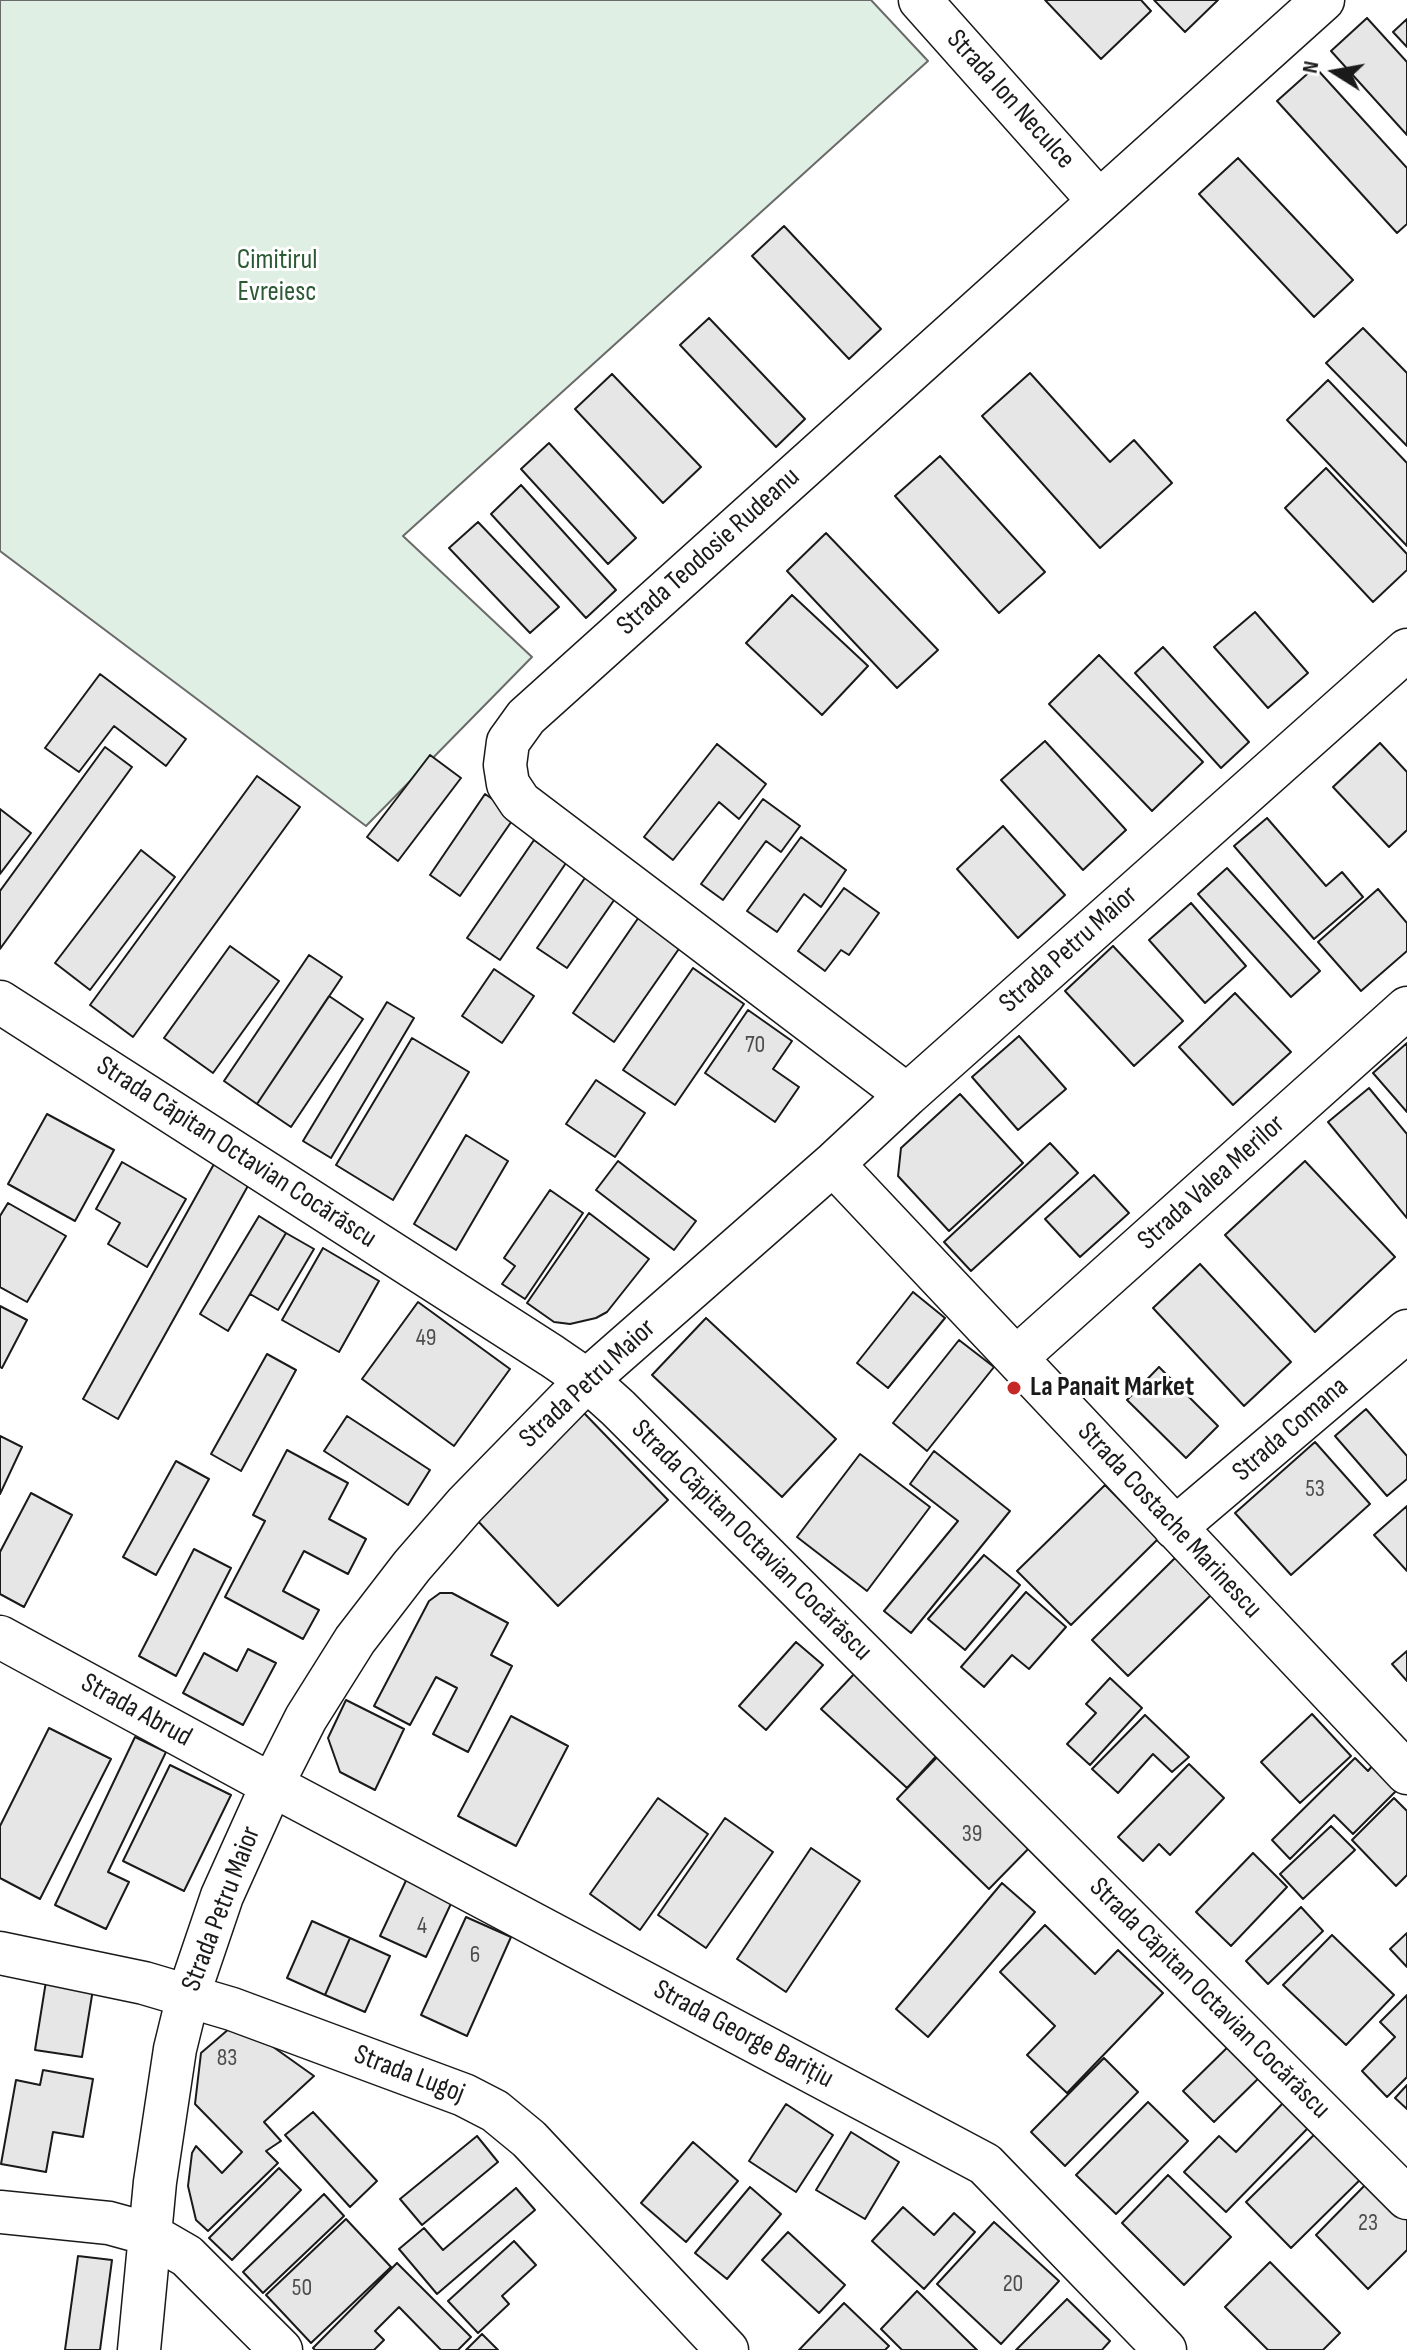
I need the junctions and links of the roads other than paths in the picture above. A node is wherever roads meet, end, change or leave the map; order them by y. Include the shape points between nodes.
1 (920, 0) edge
2 (1323, 0) edge
3 (1099, 201) junction
4 (1407, 650) edge
5 (0, 1002) edge
6 (1407, 1008) edge
7 (907, 1095) junction
8 (833, 1164) junction
9 (1407, 1331) edge
10 (1016, 1358) junction
11 (587, 1380) junction
12 (1175, 1528) junction
13 (0, 1637) edge
14 (1407, 1773) edge
15 (272, 1785) junction
16 (0, 1953) edge
17 (188, 1996) junction
18 (1407, 2198) edge
19 (0, 2212) edge
20 (149, 2234) junction
21 (139, 2350) edge
22 (281, 2350) edge
23 (727, 2350) edge
24 (1165, 2350) edge

1 - 3 street, Strada Ion Neculce
2 - 3 street, Strada Teodosie Rudeanu
3 - 7 street, Strada Teodosie Rudeanu via 526,717 508,742 508,784 520,802
4 - 7 street, Strada Petru Maior
5 - 11 street, Strada Căpitan Octavian Cocărăscu
6 - 10 street, Strada Valea Merilor
7 - 8 street, Strada Petru Maior
8 - 10 street, Strada Costache Marinescu
8 - 11 street, Strada Petru Maior
9 - 12 street, Strada Comana
10 - 12 street, Strada Costache Marinescu
11 - 15 street, Strada Petru Maior via 412,1566 355,1640
11 - 18 street, Strada Căpitan Octavian Cocărăscu
12 - 14 street, Strada Costache Marinescu
13 - 15 street, Strada Abrud
15 - 17 street, Strada Petru Maior via 222,1896
15 - 24 street, Strada George Barițiu via 985,2164
16 - 17 street, Strada Lugoj
17 - 20 street, Strada Petru Maior via 175,2049
17 - 23 street, Strada Lugoj via 464,2095 495,2111 529,2139
19 - 20 street via 109,2223
20 - 21 street, Strada Petru Maior
20 - 22 street via 187,2256

